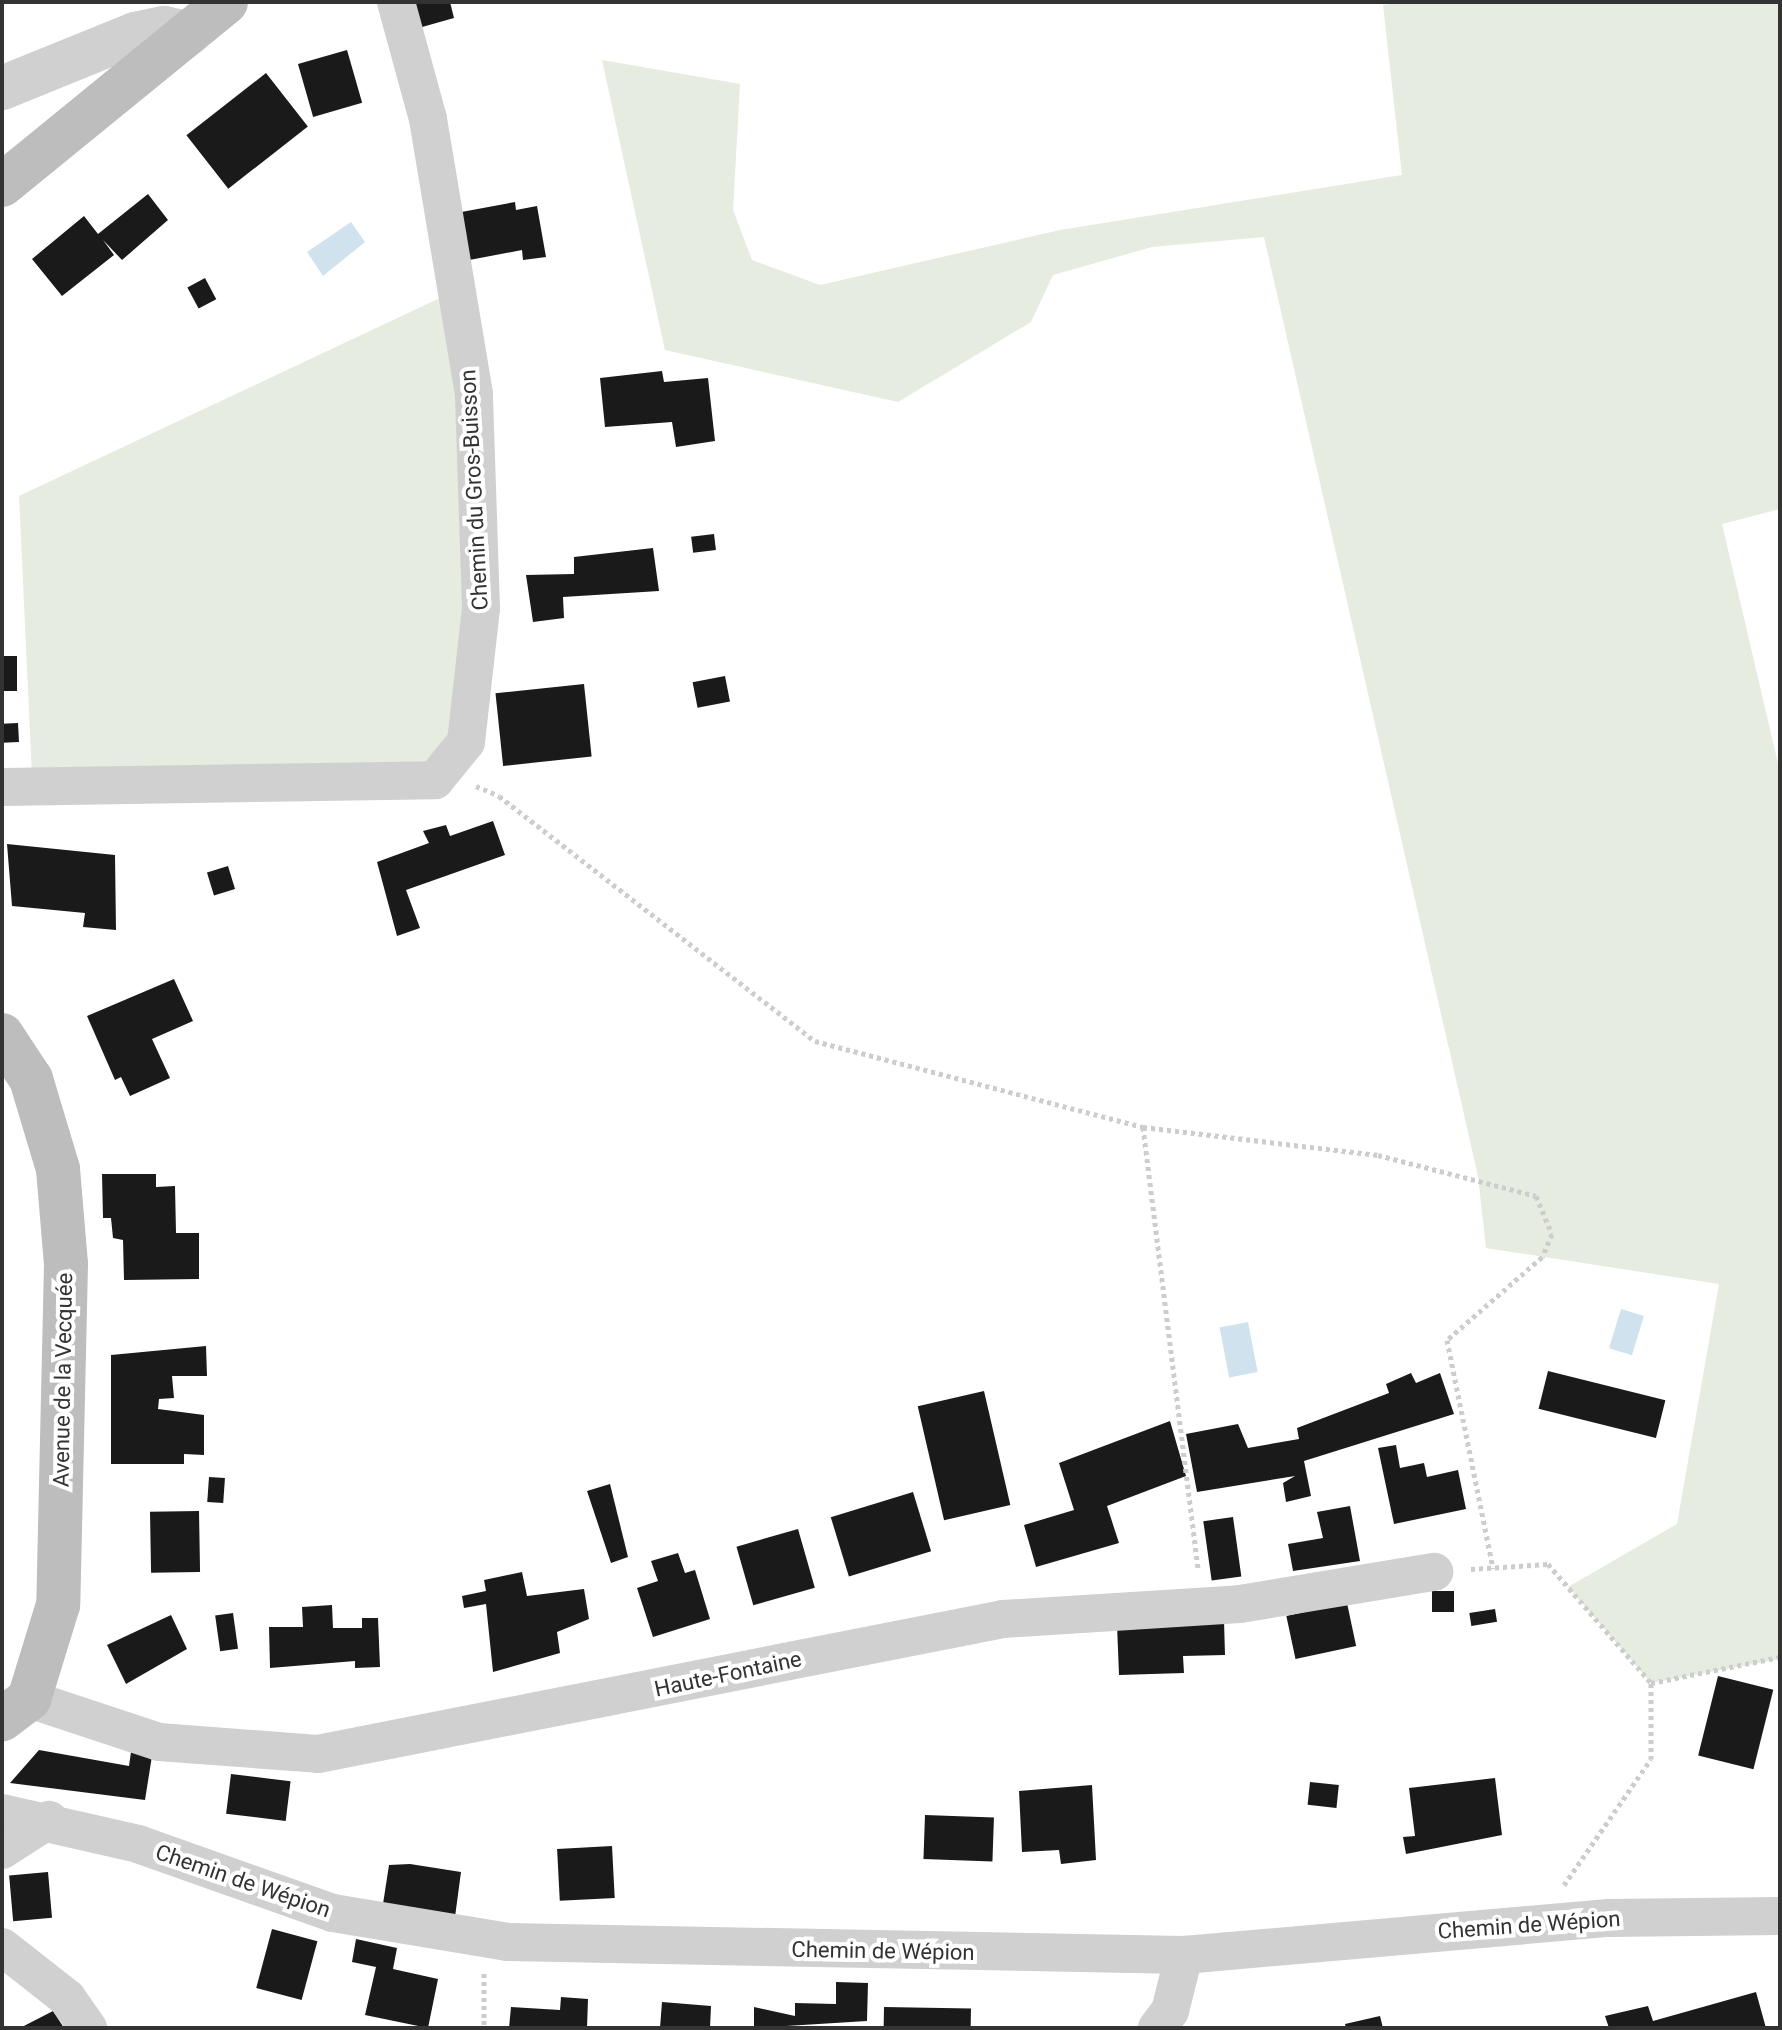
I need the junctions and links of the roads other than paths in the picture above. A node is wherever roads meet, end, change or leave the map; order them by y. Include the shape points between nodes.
1 (226, 2) edge
2 (396, 2) edge
3 (188, 33) junction
4 (2, 88) edge
5 (2, 185) edge
6 (2, 787) edge
7 (2, 1035) edge
8 (1434, 1572) road end
9 (15, 1709) edge
10 (2, 1813) edge
11 (49, 1820) junction
12 (2, 1850) edge
13 (1780, 1916) edge
14 (2, 1947) edge
15 (1184, 1955) junction
16 (88, 2028) edge
17 (1157, 2028) edge

1 - 3 main road
2 - 6 street, Chemin du Gros-Buisson via 428,119 474,394 481,608 466,742 435,780 263,787
3 - 4 street via 164,28 135,34
3 - 5 main road
7 - 9 main road, Avenue de la Vecquée via 31,1079 58,1169 66,1264 58,1605
8 - 9 street, Haute-Fontaine via 1203,1606 1003,1619 318,1754 159,1742
10 - 11 street, Chemin de Wépion
11 - 12 street
11 - 15 street, Chemin de Wépion via 333,1913 484,1940
13 - 15 street, Chemin de Wépion via 1540,1923
14 - 16 street via 67,1998
15 - 17 street via 1170,2011

